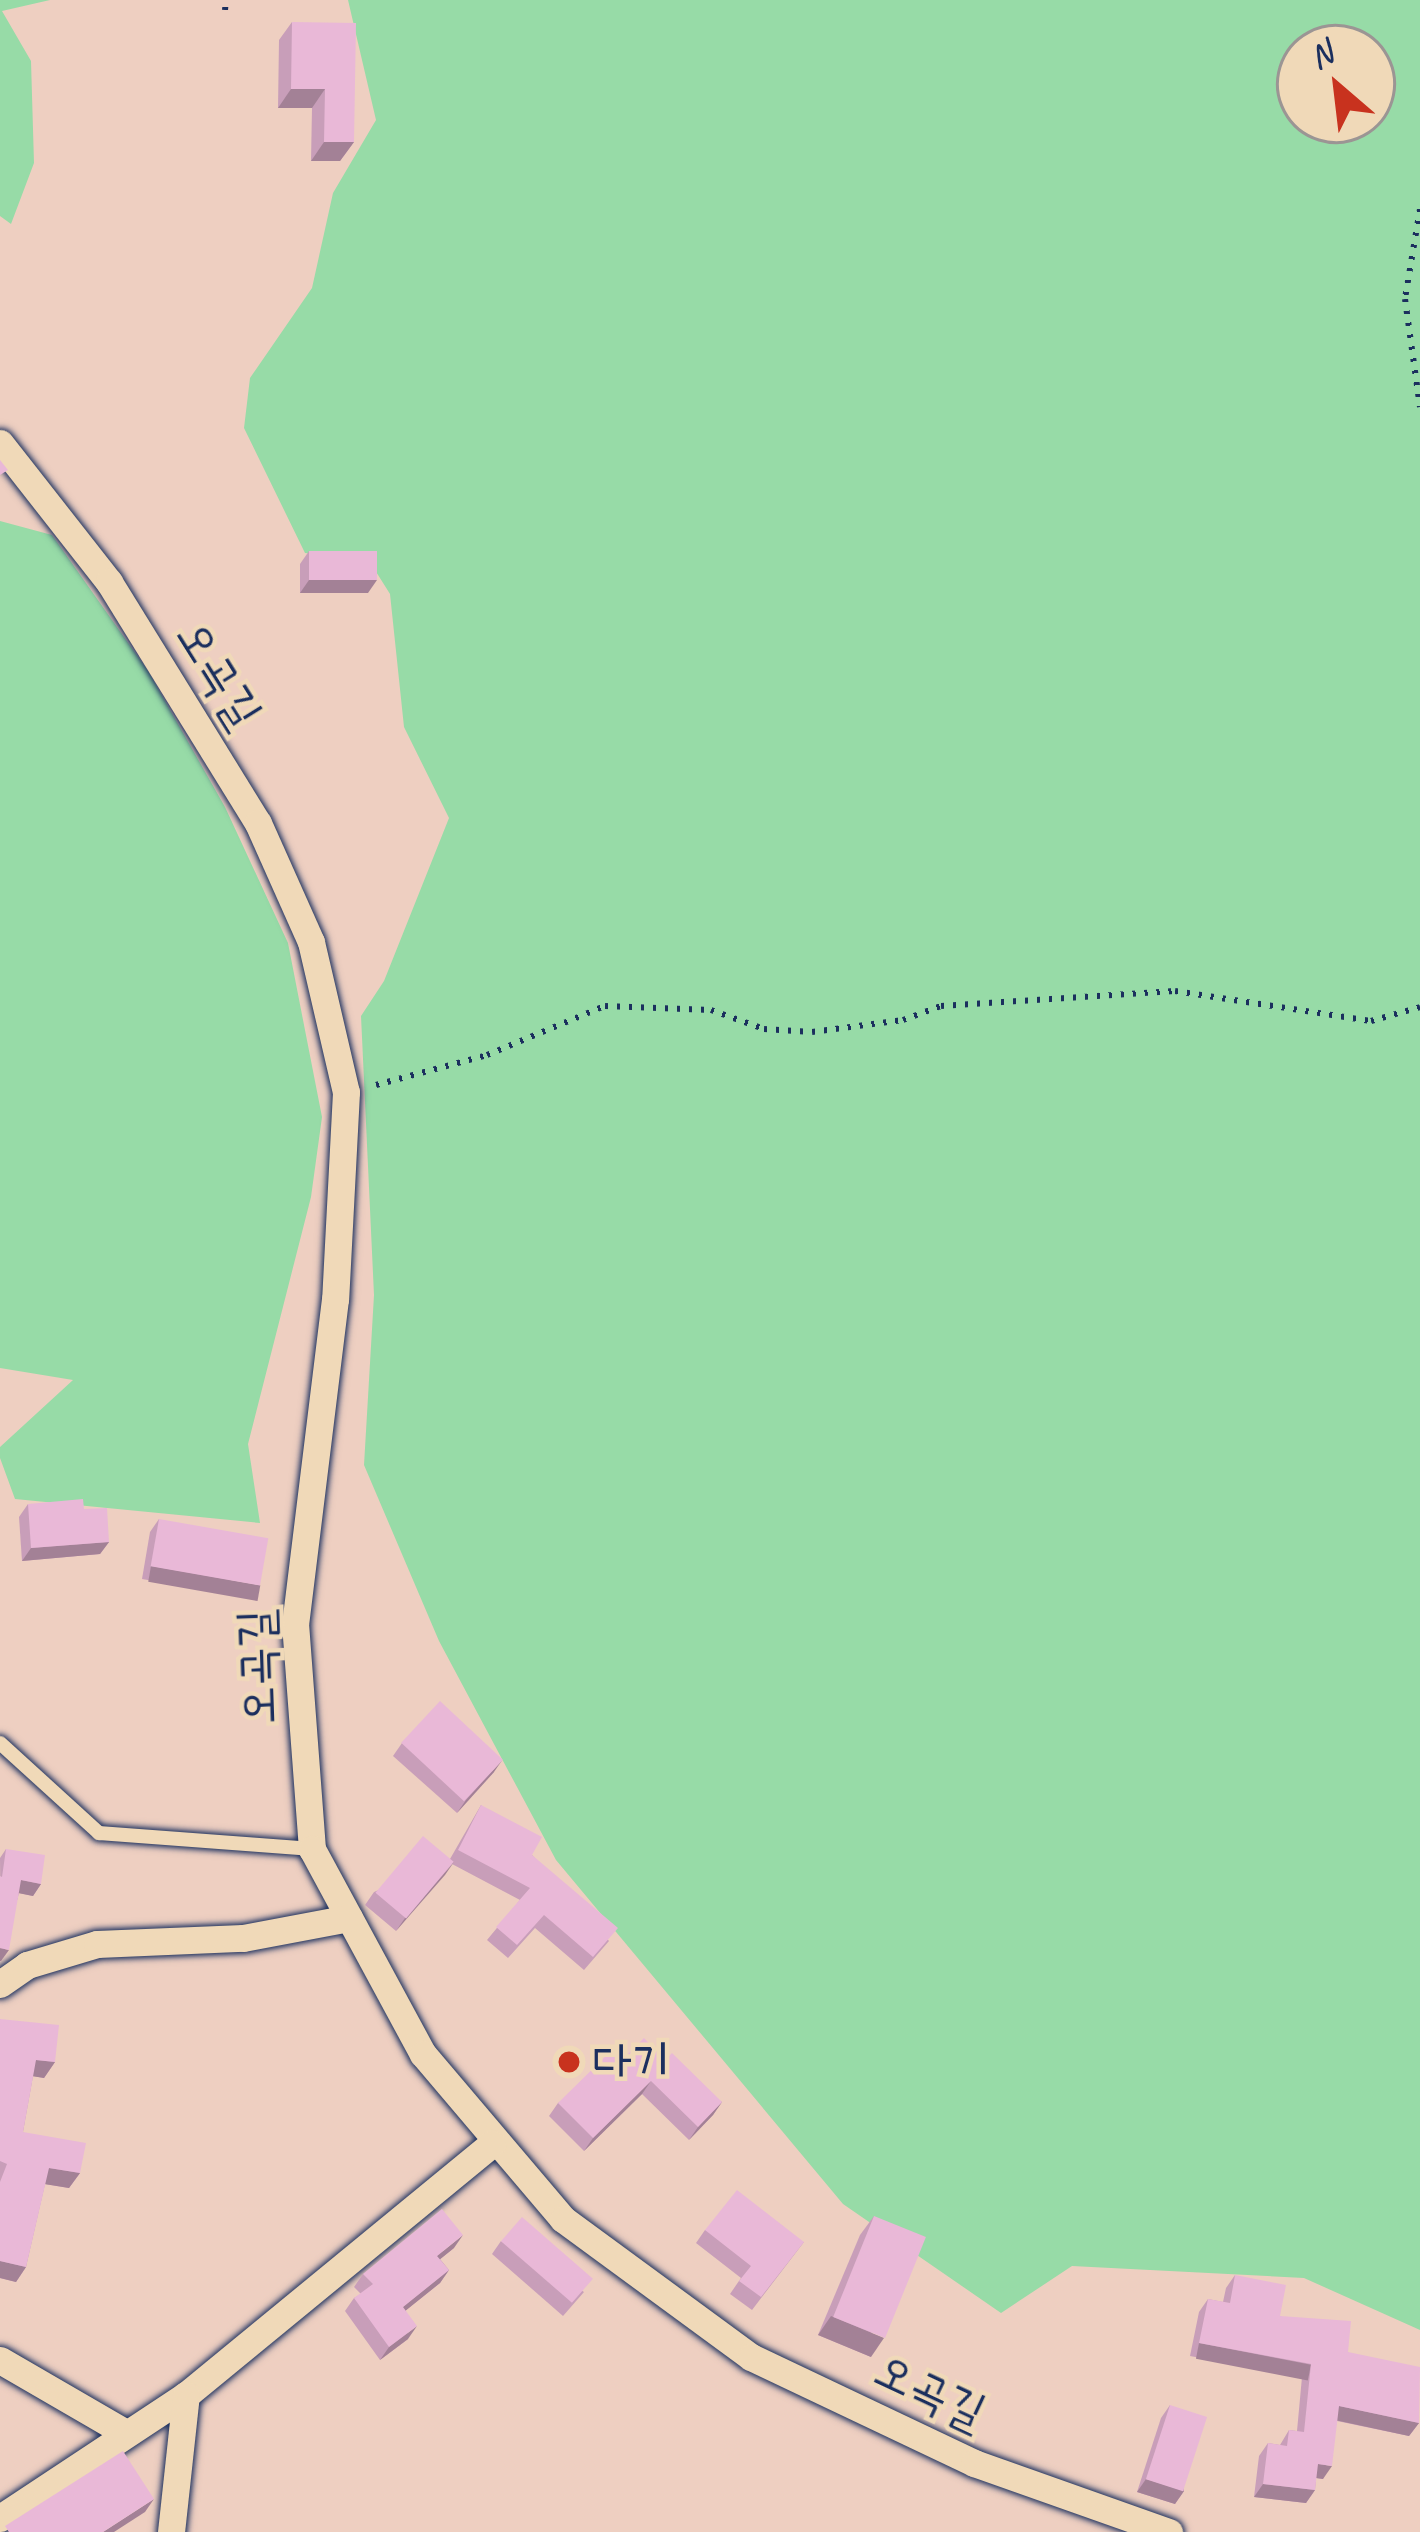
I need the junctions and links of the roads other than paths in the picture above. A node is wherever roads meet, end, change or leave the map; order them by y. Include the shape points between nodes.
1 (0, 443) edge
2 (0, 1743) edge
3 (312, 1849) junction
4 (349, 1918) junction
5 (0, 1984) edge
6 (491, 2144) junction
7 (0, 2360) edge
8 (186, 2395) junction
9 (126, 2433) junction
10 (0, 2518) edge
11 (170, 2532) edge
12 (1169, 2532) edge

1 - 3 street, 오곡길 via 109,582 258,823 310,942 346,1092 335,1299 296,1623
2 - 3 lane via 98,1833
3 - 4 street, 오곡길
4 - 5 street via 243,1938 97,1944 27,1965
4 - 6 street, 오곡길 via 423,2054
6 - 8 street
6 - 12 street, 오곡길 via 563,2219 751,2357 974,2463
7 - 9 street
8 - 9 street
8 - 11 street
9 - 10 street

